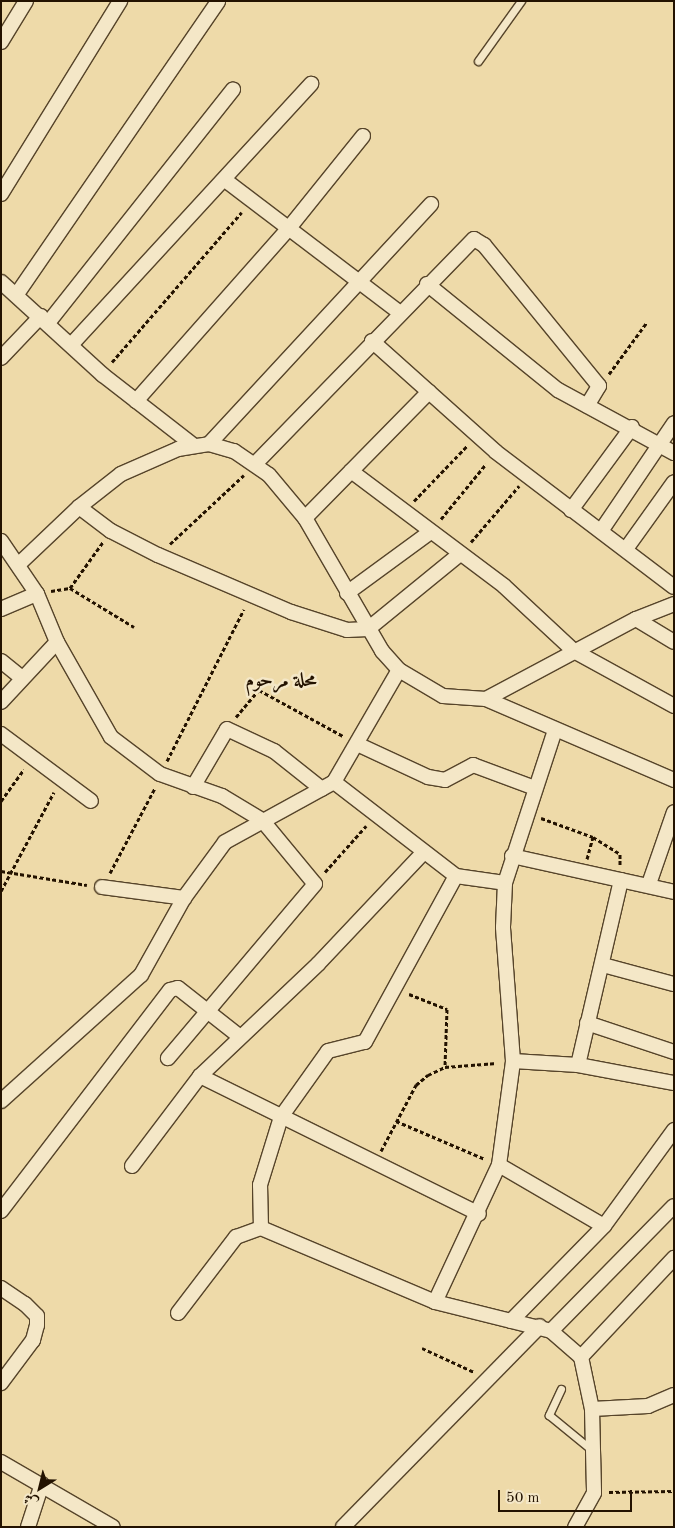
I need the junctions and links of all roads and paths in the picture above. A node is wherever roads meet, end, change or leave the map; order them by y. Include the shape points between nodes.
1 (26, 1) edge
2 (120, 1) edge
3 (218, 1) edge
4 (521, 1) edge
5 (1, 42) edge
6 (478, 61) dead end
7 (310, 84) dead end
8 (234, 90) dead end
9 (363, 136) dead end
10 (225, 180) junction
11 (1, 194) edge
12 (251, 202) junction
13 (431, 204) dead end
14 (290, 228) junction
15 (1, 282) edge
16 (359, 284) junction
17 (427, 284) junction
18 (17, 294) junction
19 (400, 313) junction
20 (44, 319) junction
21 (647, 322) dead end
22 (372, 340) junction
23 (71, 345) junction
24 (1, 358) edge
25 (103, 375) junction
26 (599, 386) junction
27 (429, 392) junction
28 (136, 400) junction
29 (586, 406) junction
30 (674, 423) edge
31 (632, 427) junction
32 (476, 435) junction
33 (660, 443) junction
34 (209, 444) junction
35 (193, 445) junction
36 (496, 452) junction
37 (674, 453) edge
38 (255, 464) junction
39 (351, 471) junction
40 (528, 476) junction
41 (674, 482) edge
42 (79, 507) junction
43 (571, 510) junction
44 (403, 512) junction
45 (305, 518) junction
46 (111, 531) junction
47 (601, 531) junction
48 (429, 533) junction
49 (1, 541) edge
50 (626, 549) junction
51 (158, 554) junction
52 (460, 554) junction
53 (19, 564) junction
54 (674, 587) edge
55 (347, 593) junction
56 (37, 594) junction
57 (251, 595) junction
58 (674, 604) edge
59 (1, 609) edge
60 (636, 619) junction
61 (134, 627) dead end
62 (368, 628) junction
63 (57, 642) junction
64 (674, 642) edge
65 (574, 651) junction
66 (1, 661) edge
67 (399, 670) junction
68 (22, 678) junction
69 (486, 699) junction
70 (1, 702) edge
71 (674, 706) edge
72 (227, 729) junction
73 (554, 730) junction
74 (1, 734) edge
75 (357, 744) junction
76 (32, 758) junction
77 (160, 774) junction
78 (61, 779) junction
79 (674, 780) edge
80 (328, 786) junction
81 (193, 787) junction
82 (535, 788) junction
83 (1, 801) edge
84 (91, 801) dead end
85 (674, 812) edge
86 (527, 813) junction
87 (374, 816) junction
88 (262, 820) junction
89 (424, 852) junction
90 (512, 856) junction
91 (1, 871) edge
92 (8, 874) junction
93 (456, 876) junction
94 (621, 880) junction
95 (505, 883) junction
96 (315, 884) junction
97 (649, 884) junction
98 (102, 887) junction
99 (1, 891) edge
100 (674, 892) edge
101 (184, 898) junction
102 (603, 965) junction
103 (674, 984) edge
104 (397, 989) junction
105 (205, 1011) junction
106 (587, 1023) junction
107 (239, 1036) junction
108 (674, 1052) edge
109 (168, 1058) dead end
110 (513, 1061) junction
111 (578, 1065) junction
112 (445, 1067) junction
113 (200, 1076) junction
114 (674, 1083) edge
115 (1, 1101) edge
116 (281, 1117) junction
117 (396, 1121) junction
118 (674, 1130) edge
119 (377, 1160) junction
120 (499, 1165) junction
121 (132, 1166) dead end
122 (674, 1206) edge
123 (1, 1211) edge
124 (479, 1214) junction
125 (604, 1226) junction
126 (261, 1228) junction
127 (674, 1258) edge
128 (1, 1288) edge
129 (435, 1302) junction
130 (178, 1313) dead end
131 (511, 1321) junction
132 (545, 1328) junction
133 (422, 1348) dead end
134 (581, 1357) junction
135 (486, 1378) junction
136 (1, 1383) edge
137 (561, 1389) dead end
138 (674, 1395) edge
139 (592, 1409) junction
140 (593, 1451) junction
141 (1, 1462) edge
142 (42, 1484) junction
143 (674, 1491) edge
144 (594, 1493) junction
145 (28, 1527) edge
146 (113, 1527) edge
147 (344, 1527) edge
148 (575, 1527) edge

1 - 5 street
2 - 11 street
3 - 18 street
4 - 6 lane
7 - 10 street
8 - 20 street
9 - 14 street
10 - 12 street
10 - 23 street
12 - 14 street
12 - 25 path via 132,335
13 - 16 street
14 - 16 street
14 - 28 street
15 - 18 street
16 - 19 street
16 - 34 street
17 - 19 street
17 - 26 street via 470,241 479,240
17 - 29 street via 558,390
18 - 20 street
19 - 22 street
20 - 23 street
20 - 24 street
21 - 26 path
22 - 27 street
22 - 38 street
23 - 25 street
25 - 28 street
26 - 29 street
27 - 32 street
27 - 39 street
28 - 35 street
29 - 31 street
30 - 33 street
31 - 33 street
31 - 43 street
32 - 36 street
32 - 44 path
33 - 37 street
33 - 47 street
34 - 35 street
34 - 38 street
35 - 42 street via 134,467
36 - 40 street
36 - 48 path
38 - 45 street
38 - 51 path
39 - 44 street
39 - 45 street
40 - 43 street
40 - 52 path
41 - 50 street
42 - 46 street
42 - 53 street
43 - 47 street
44 - 48 street
45 - 55 street
46 - 51 street
46 - 61 path via 70,588
47 - 50 street
48 - 52 street
48 - 55 street
49 - 53 street
50 - 54 street
51 - 57 street
52 - 62 street
52 - 65 street via 504,586
53 - 56 street
55 - 62 street
56 - 59 street
56 - 63 street
57 - 62 street via 336,628
57 - 77 path
58 - 60 street
60 - 64 street
60 - 65 street
62 - 67 street
63 - 68 street
63 - 77 street via 111,737
65 - 69 street
65 - 71 street
66 - 68 street
67 - 69 street via 443,696
67 - 75 street
68 - 70 street
69 - 73 street
72 - 75 path via 259,690
72 - 80 street via 274,751
72 - 81 street
73 - 79 street
73 - 82 street
74 - 76 street
75 - 80 street
75 - 82 street via 428,777 445,780 474,765
76 - 78 street
76 - 83 path
77 - 81 street
77 - 98 path via 142,819
78 - 84 street
78 - 92 path
80 - 87 street
80 - 88 street
81 - 88 street via 236,803
82 - 86 street
85 - 97 street
86 - 90 street
86 - 94 path via 593,838 620,854
87 - 89 street
87 - 96 path
88 - 96 street
88 - 101 street via 225,842
89 - 93 street
89 - 107 street via 318,964
90 - 94 street
90 - 95 street
91 - 92 path
92 - 98 path
92 - 99 path
93 - 95 street
93 - 104 street
94 - 97 street
94 - 102 street
95 - 110 street via 503,927
96 - 105 street
97 - 100 street
98 - 101 street
101 - 115 street via 141,975
102 - 103 street
102 - 106 street
104 - 112 path via 447,1009
104 - 116 street via 365,1042 328,1051
105 - 107 street
105 - 109 street
105 - 123 street via 178,988 170,990
106 - 108 street
106 - 111 street
107 - 113 street
110 - 111 street
110 - 112 path
110 - 120 street
111 - 114 street
112 - 117 path via 416,1085
113 - 116 street
113 - 121 street
116 - 119 street
116 - 126 street via 260,1185
117 - 119 path
117 - 120 path
118 - 125 street
119 - 124 street
120 - 124 street
120 - 125 street
122 - 132 street
124 - 129 street
125 - 131 street
126 - 129 street
126 - 130 street via 236,1237
127 - 134 street
128 - 136 street via 31,1310 37,1325 33,1340
129 - 131 street
131 - 132 street
132 - 134 street
132 - 135 street
133 - 135 path
134 - 139 street
135 - 147 street
137 - 140 lane via 549,1414
138 - 139 street via 641,1407
139 - 140 street
140 - 144 street
141 - 142 street
142 - 145 street
142 - 146 street
143 - 144 path
144 - 148 street

